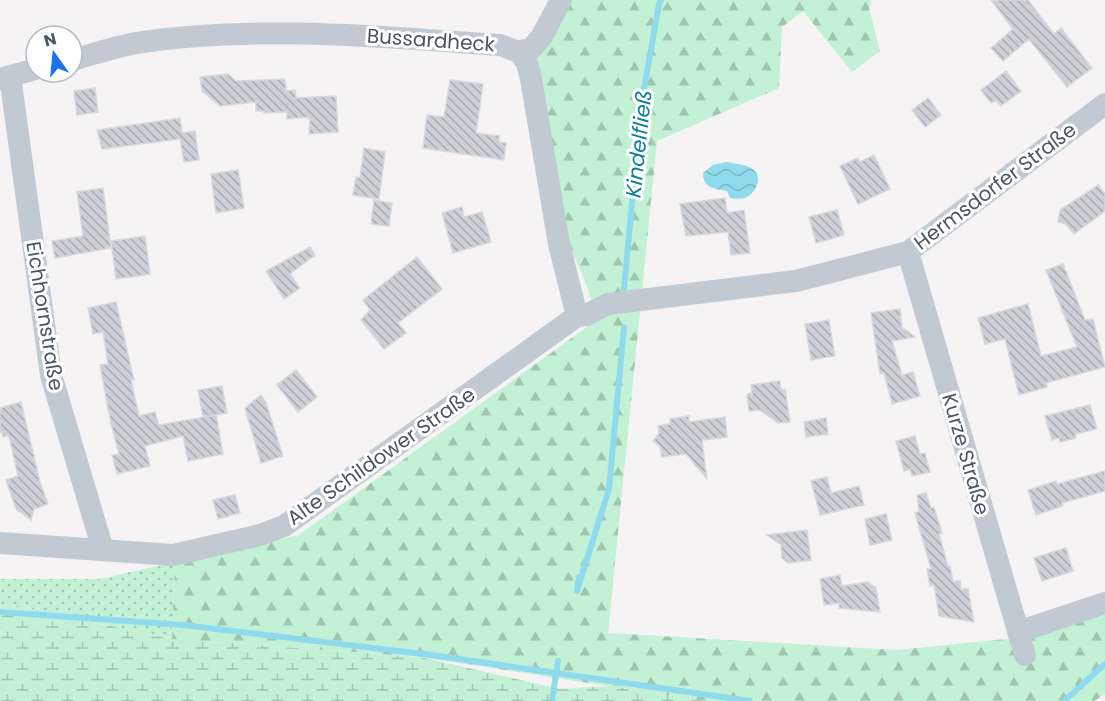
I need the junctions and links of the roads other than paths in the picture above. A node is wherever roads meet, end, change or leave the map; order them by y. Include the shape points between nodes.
1 (561, 0) edge
2 (519, 52) junction
3 (84, 57) edge
4 (24, 72) edge
5 (5, 77) edge
6 (1105, 104) edge
7 (908, 252) junction
8 (638, 300) joint
9 (577, 316) junction
10 (0, 543) edge
11 (103, 550) junction
12 (1105, 603) edge
13 (1018, 632) junction
14 (1025, 655) dead end

1 - 2 street via 542,36 531,48
2 - 3 street, Bussardheck via 500,45 273,33 141,42
2 - 9 street, Bussardheck via 531,79 559,244
4 - 5 street
5 - 11 street, Eichhornstraße via 51,375
6 - 7 street, Hermsdorfer Straße
7 - 8 street, Hermsdorfer Straße via 796,281
7 - 13 street, Kurze Straße
8 - 9 street, Alte Schildower Straße via 608,304
9 - 11 street, Alte Schildower Straße via 284,526 173,555
10 - 11 street, Alte Schildower Straße
12 - 13 street
13 - 14 street, Kurze Straße

